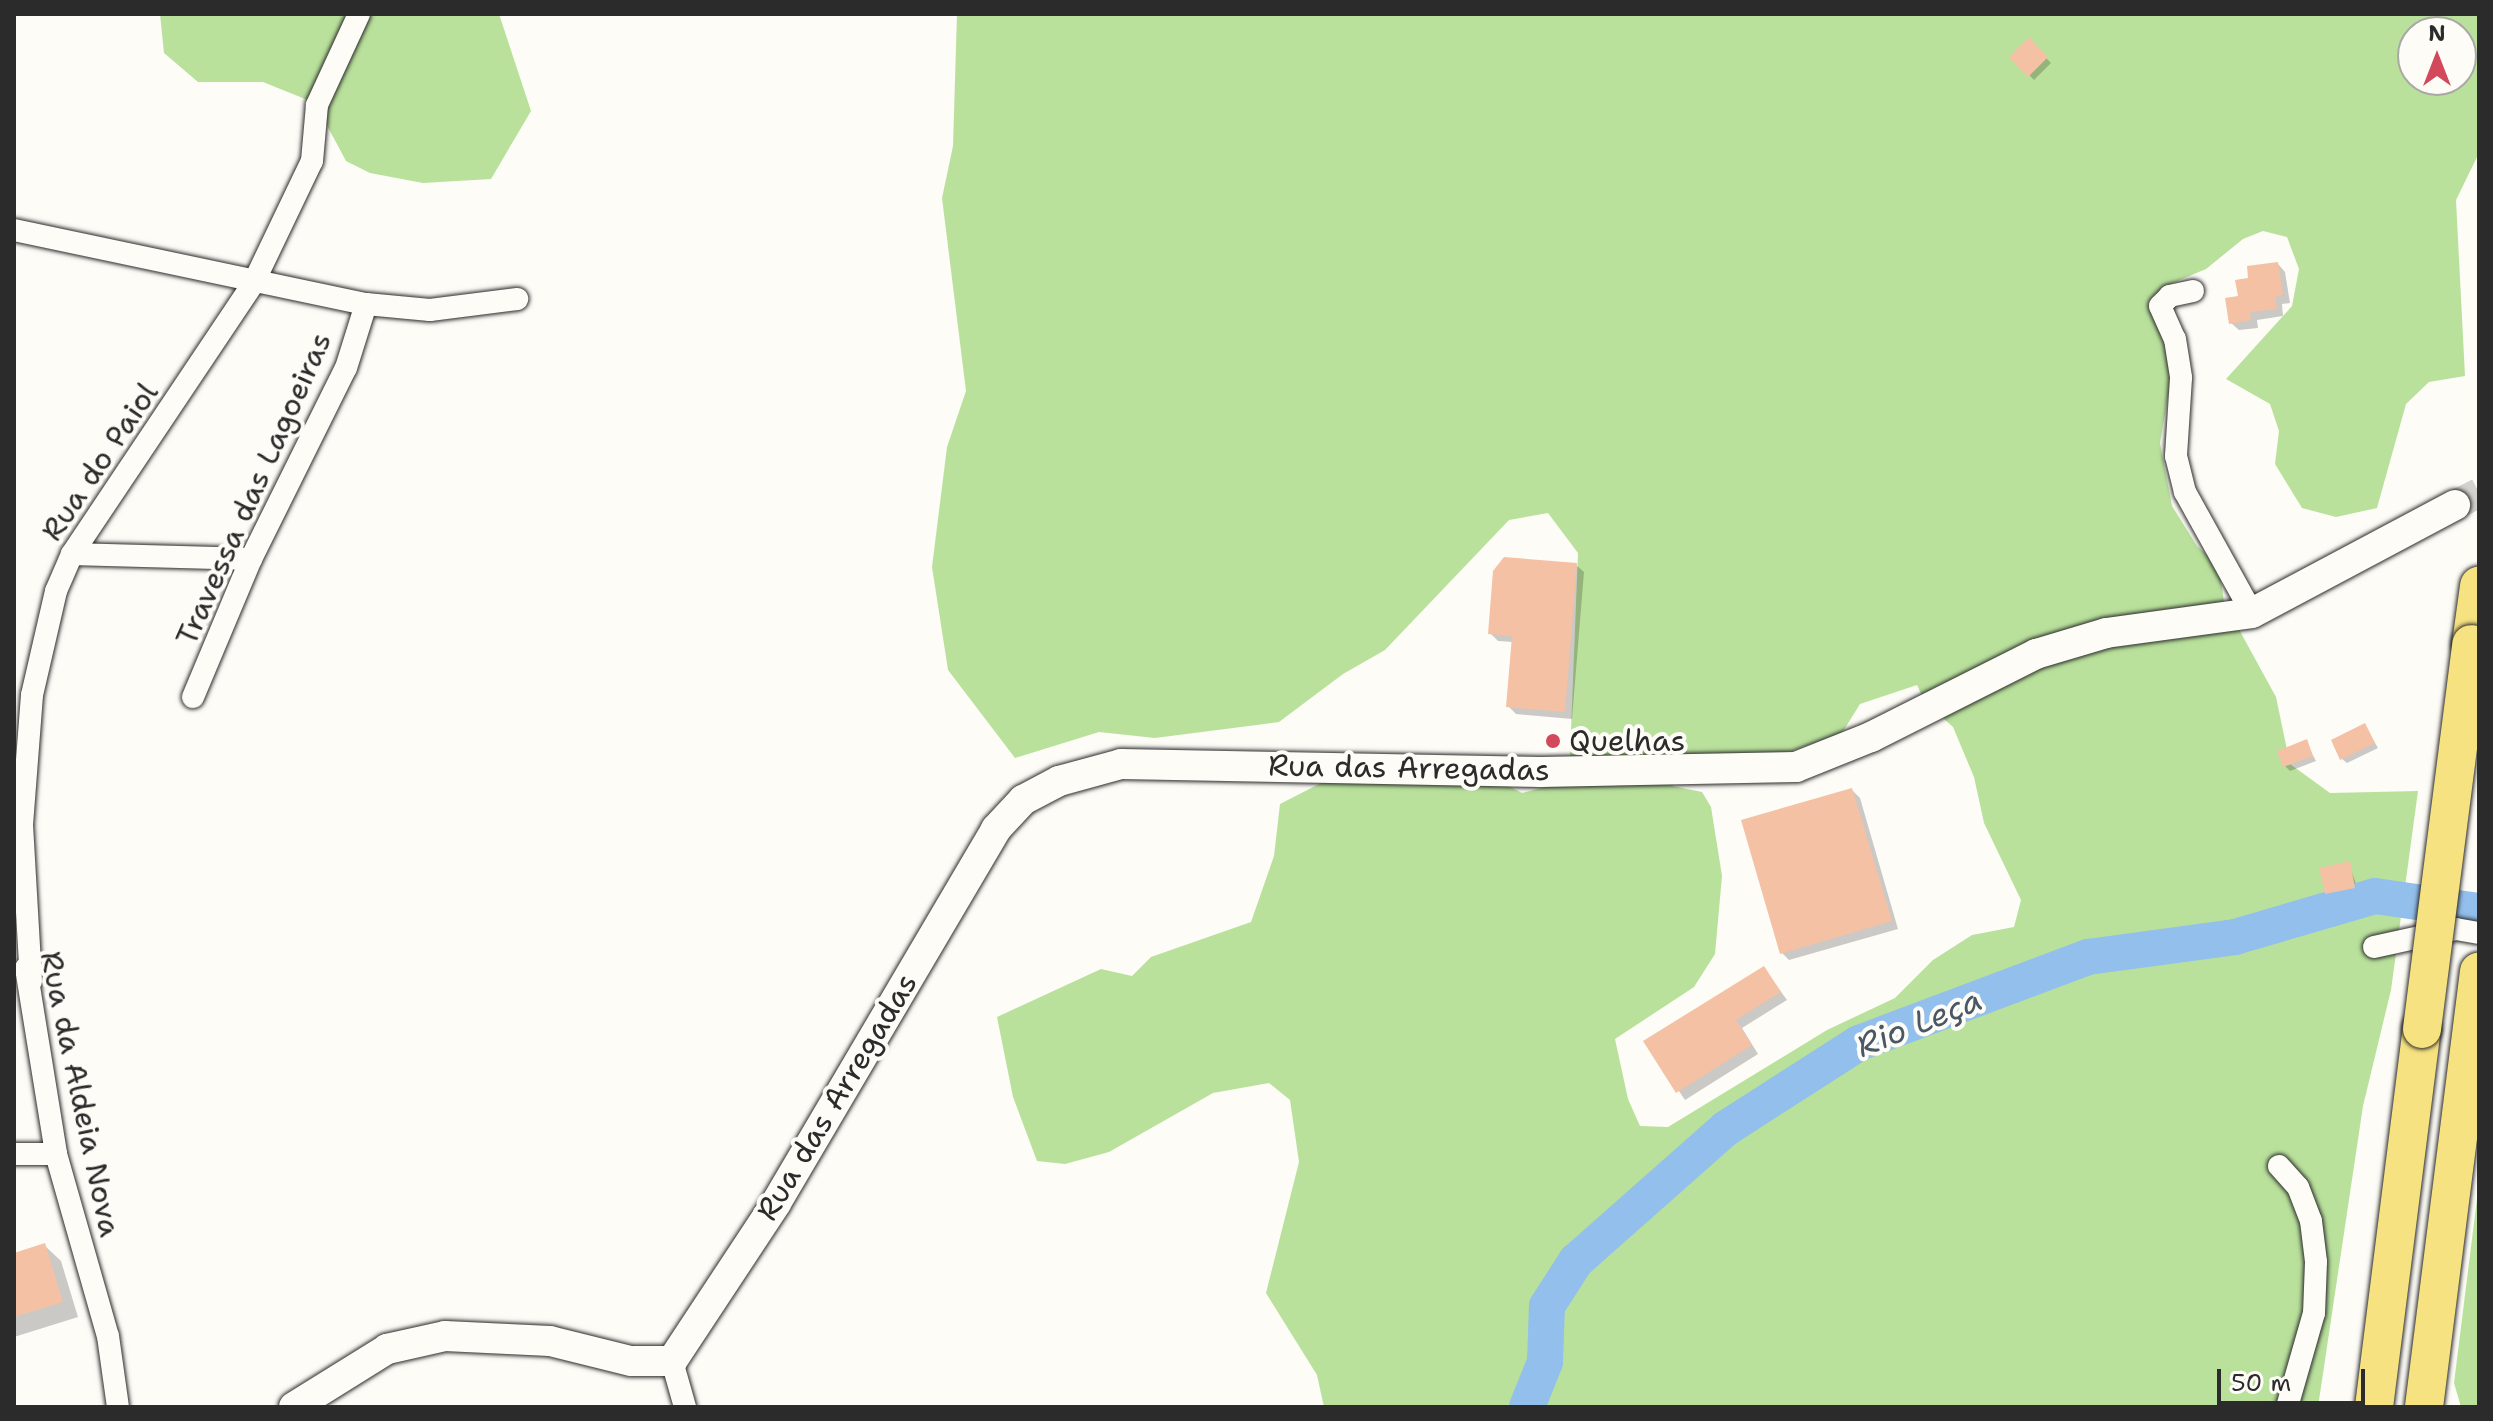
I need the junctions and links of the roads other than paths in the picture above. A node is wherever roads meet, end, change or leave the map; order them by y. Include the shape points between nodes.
1 (359, 14) edge
2 (14, 230) edge
3 (253, 284) junction
4 (2193, 291) dead end
5 (517, 299) dead end
6 (366, 304) junction
7 (2455, 505) tunnel mouth
8 (72, 554) junction
9 (251, 559) junction
10 (2479, 586) edge
11 (2252, 613) junction
12 (193, 697) dead end
13 (14, 933) edge
14 (2479, 933) edge
15 (2374, 947) dead end
16 (2479, 971) edge
17 (31, 981) junction
18 (14, 1154) edge
19 (56, 1154) junction
20 (2279, 1166) dead end
21 (672, 1361) junction
22 (118, 1407) edge
23 (294, 1407) edge
24 (685, 1407) edge
25 (2287, 1407) edge
26 (2374, 1407) edge
27 (2424, 1407) edge

1 - 3 street, Rua do Paiol via 317,105 308,172
2 - 3 street
3 - 6 street
3 - 8 street, Rua do Paiol
4 - 11 street via 2170,296 2160,306 2175,339 2181,378 2176,456 2185,492
5 - 6 street via 430,310
6 - 9 street, Travessa das Lagoeiras via 346,368
7 - 11 street, Rua das Arregadas
8 - 9 street
8 - 17 street, Rua do Paiol via 56,591 32,695 22,825
9 - 12 street, Travessa das Lagoeiras
10 - 26 highway, bridge
11 - 21 street, Rua das Arregadas via 2106,633 2036,654 1871,737 1796,767 1541,772 1121,764 1059,781 1023,800 996,829 776,1203
13 - 17 street, Rua da Aldeia Nova
14 - 15 street via 2456,929
16 - 27 highway
17 - 19 street, Rua da Aldeia Nova
18 - 19 street
19 - 22 street, Rua da Aldeia Nova via 108,1336
20 - 25 street via 2298,1187 2311,1221 2316,1262 2314,1313
21 - 23 street via 631,1361 550,1341 445,1336 387,1349
21 - 24 street

